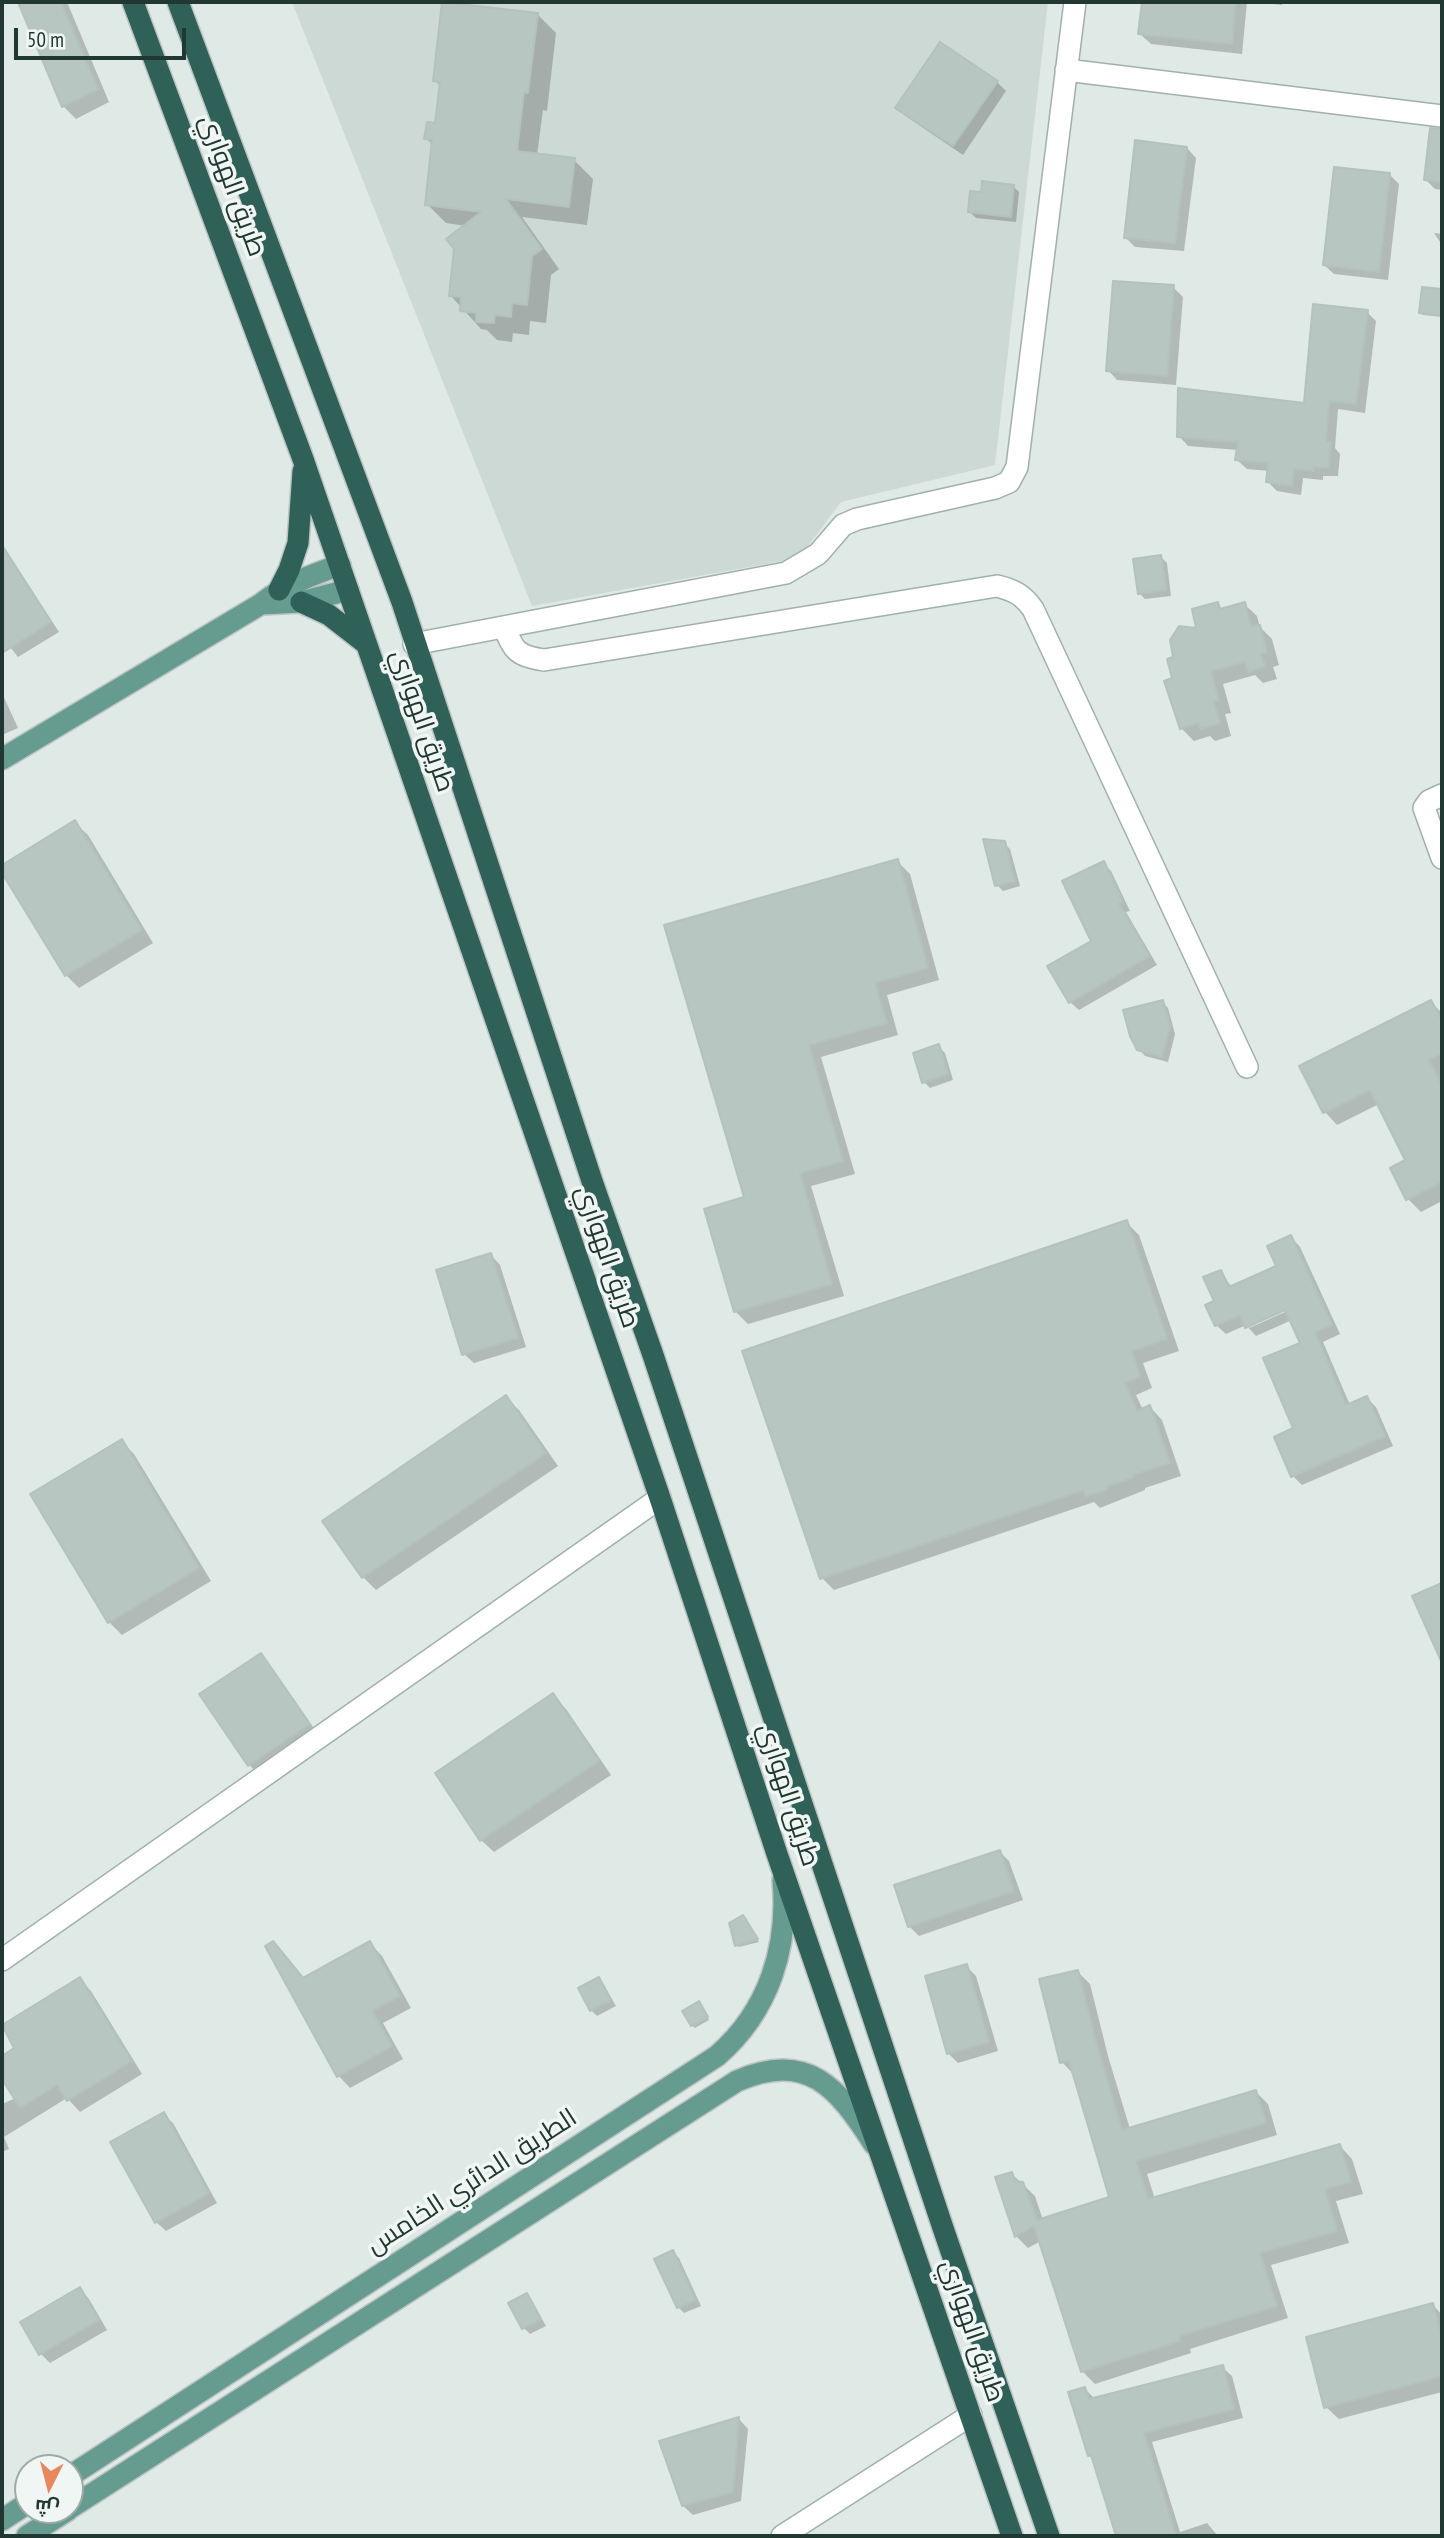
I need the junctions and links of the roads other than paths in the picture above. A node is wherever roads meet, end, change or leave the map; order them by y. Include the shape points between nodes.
1 (133, 2) edge
2 (177, 2) edge
3 (1075, 2) edge
4 (1066, 71) junction
5 (1442, 116) edge
6 (303, 459) junction
7 (340, 565) junction
8 (279, 590) junction
9 (348, 590) junction
10 (301, 602) junction
11 (261, 604) junction
12 (504, 627) junction
13 (365, 643) junction
14 (414, 644) junction
15 (2, 759) edge
16 (1442, 795) edge
17 (1442, 858) edge
18 (1247, 1067) dead end
19 (631, 1292) junction
20 (593, 1304) junction
21 (660, 1498) junction
22 (777, 1854) junction
23 (2, 1960) edge
24 (883, 2158) junction
25 (971, 2415) junction
26 (84, 2467) edge
27 (84, 2499) edge
28 (46, 2524) edge
29 (27, 2536) edge
30 (782, 2536) edge
31 (1012, 2536) edge
32 (1049, 2536) edge

1 - 6 highway, طريق الهواري
2 - 14 highway, طريق الهواري via 372,519
3 - 4 street
4 - 5 street
4 - 12 street via 1017,467 1009,482 857,519 843,526 818,554 786,573
6 - 7 highway, طريق الهواري
6 - 8 highway via 298,543
7 - 8 main road
7 - 9 highway, طريق الهواري
8 - 11 main road
9 - 10 main road
9 - 13 highway, طريق الهواري
10 - 11 main road
10 - 13 highway via 329,615
11 - 15 main road
12 - 14 street
12 - 18 street via 514,649 525,658 544,660 997,586 1013,590 1033,609
13 - 20 highway, طريق الهواري
14 - 19 highway, طريق الهواري
16 - 17 street via 1424,808
19 - 20 highway
19 - 32 highway, طريق الهواري
20 - 21 highway, طريق الهواري
21 - 22 highway, طريق الهواري
21 - 23 street
22 - 24 highway, طريق الهواري
22 - 26 main road, الطريق الدائري الخامس via 785,1904 780,1954 762,2001 733,2042 676,2084
24 - 25 highway, طريق الهواري
24 - 27 main road via 842,2100 822,2081 785,2069 756,2073
25 - 30 street
25 - 31 highway, طريق الهواري
28 - 29 main road

